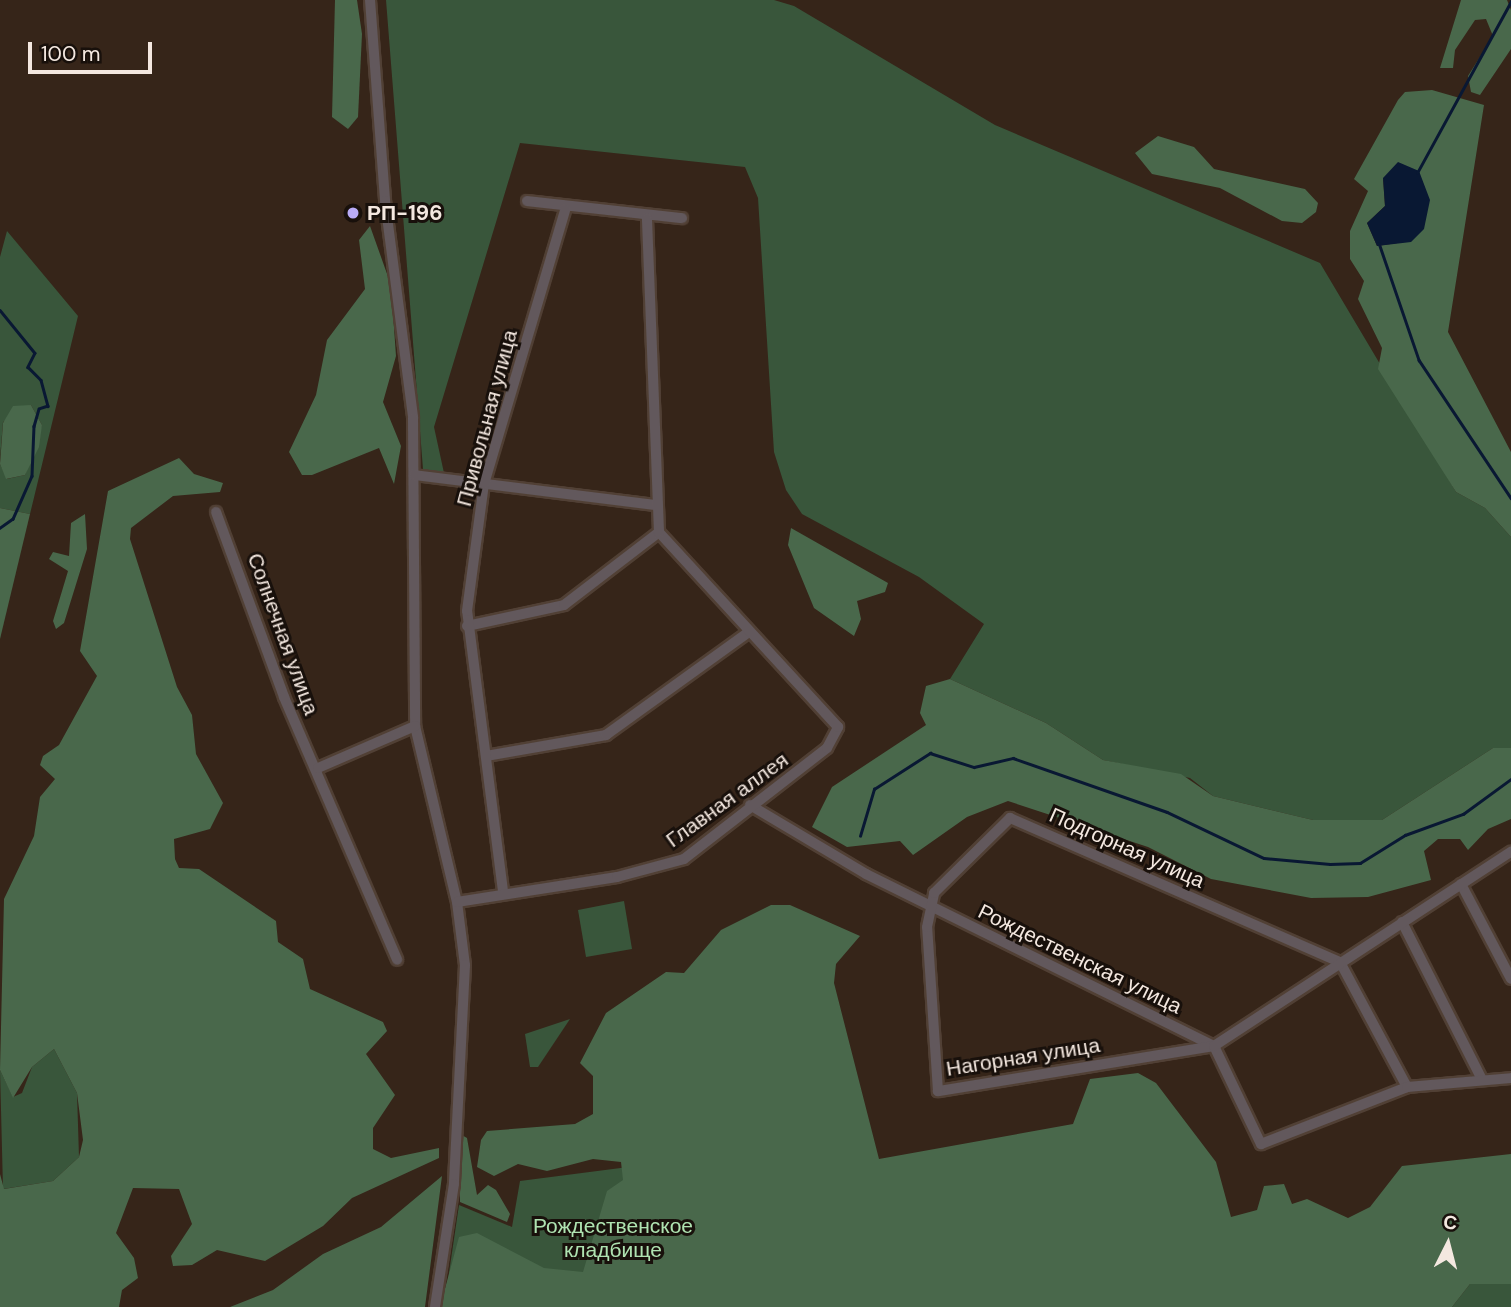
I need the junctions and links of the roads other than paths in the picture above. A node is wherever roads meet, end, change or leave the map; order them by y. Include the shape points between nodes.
1 (370, 0) edge
2 (527, 201) dead end
3 (565, 210) junction
4 (647, 218) junction
5 (682, 218) dead end
6 (414, 475) junction
7 (484, 485) junction
8 (656, 505) junction
9 (216, 512) dead end
10 (659, 532) junction
11 (467, 626) junction
12 (749, 632) junction
13 (415, 726) junction
14 (486, 756) junction
15 (318, 768) junction
16 (750, 805) junction
17 (1511, 852) edge
18 (1461, 884) junction
19 (503, 891) junction
20 (457, 902) junction
21 (929, 907) junction
22 (1402, 922) junction
23 (397, 960) dead end
24 (1340, 962) junction
25 (1511, 979) edge
26 (1214, 1046) junction
27 (1511, 1078) edge
28 (1482, 1080) junction
29 (1407, 1087) junction
30 (435, 1307) edge

1 - 6 street via 385,201 409,370
2 - 3 street
3 - 4 street
3 - 7 street, Привольная улица
4 - 5 street
4 - 8 street
6 - 7 street
6 - 13 street
7 - 8 street
7 - 11 street, Привольная улица
8 - 10 street
9 - 15 street, Солнечная улица via 284,697
10 - 11 street via 564,605
10 - 12 street
11 - 14 street, Привольная улица
12 - 14 street via 606,735
12 - 16 street, Главная аллея via 838,727 827,748
13 - 15 street
13 - 20 street
14 - 19 street, Привольная улица
15 - 23 street, Солнечная улица
16 - 19 street, Главная аллея via 684,859 661,869
16 - 21 street, Рождественская улица
17 - 18 street
18 - 22 street
18 - 25 street
19 - 20 street, Главная аллея
20 - 30 street via 465,965 454,1184
21 - 24 street, Подгорная улица via 934,893 1010,818
21 - 26 street, Рождественская улица
21 - 26 street, Нагорная улица via 938,1091
22 - 24 street
22 - 28 street
24 - 26 street
24 - 29 street
26 - 29 street via 1261,1144
27 - 28 street
28 - 29 street

